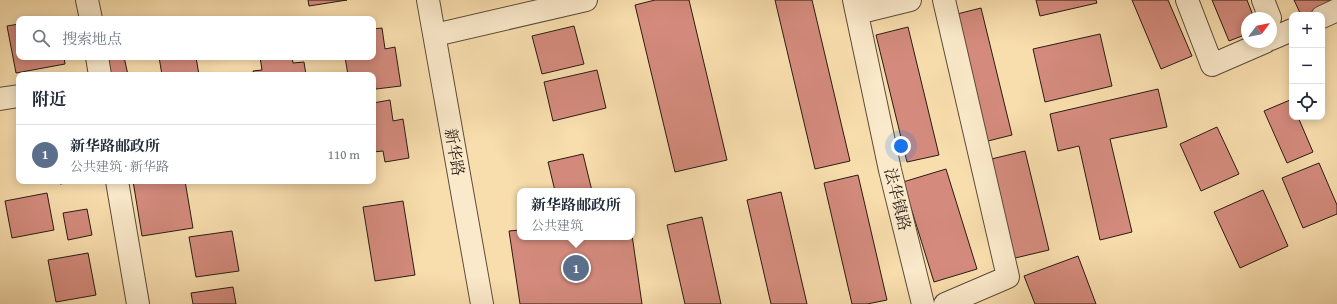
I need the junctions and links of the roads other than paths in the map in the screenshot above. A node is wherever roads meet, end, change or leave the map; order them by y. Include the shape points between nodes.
1 (88, 0) edge
2 (428, 0) edge
3 (586, 0) edge
4 (910, 0) edge
5 (944, 0) edge
6 (1187, 0) edge
7 (1263, 0) edge
8 (856, 6) edge
9 (1337, 10) edge
10 (1267, 12) edge
11 (91, 16) edge
12 (1325, 16) edge
13 (435, 35) junction
14 (1243, 48) edge
15 (98, 60) edge
16 (100, 72) edge
17 (16, 96) edge
18 (0, 99) edge
19 (118, 184) edge
20 (138, 304) edge
21 (482, 304) edge
22 (923, 304) edge
23 (945, 304) edge

1 - 11 street
2 - 13 street, 新华路
3 - 13 street
4 - 8 street
5 - 23 street via 1008,277
6 - 14 street via 1212,65
7 - 10 street
8 - 22 street, 法华镇路 via 890,170
9 - 12 street
13 - 21 street, 新华路
15 - 16 street
17 - 18 street
19 - 20 street

